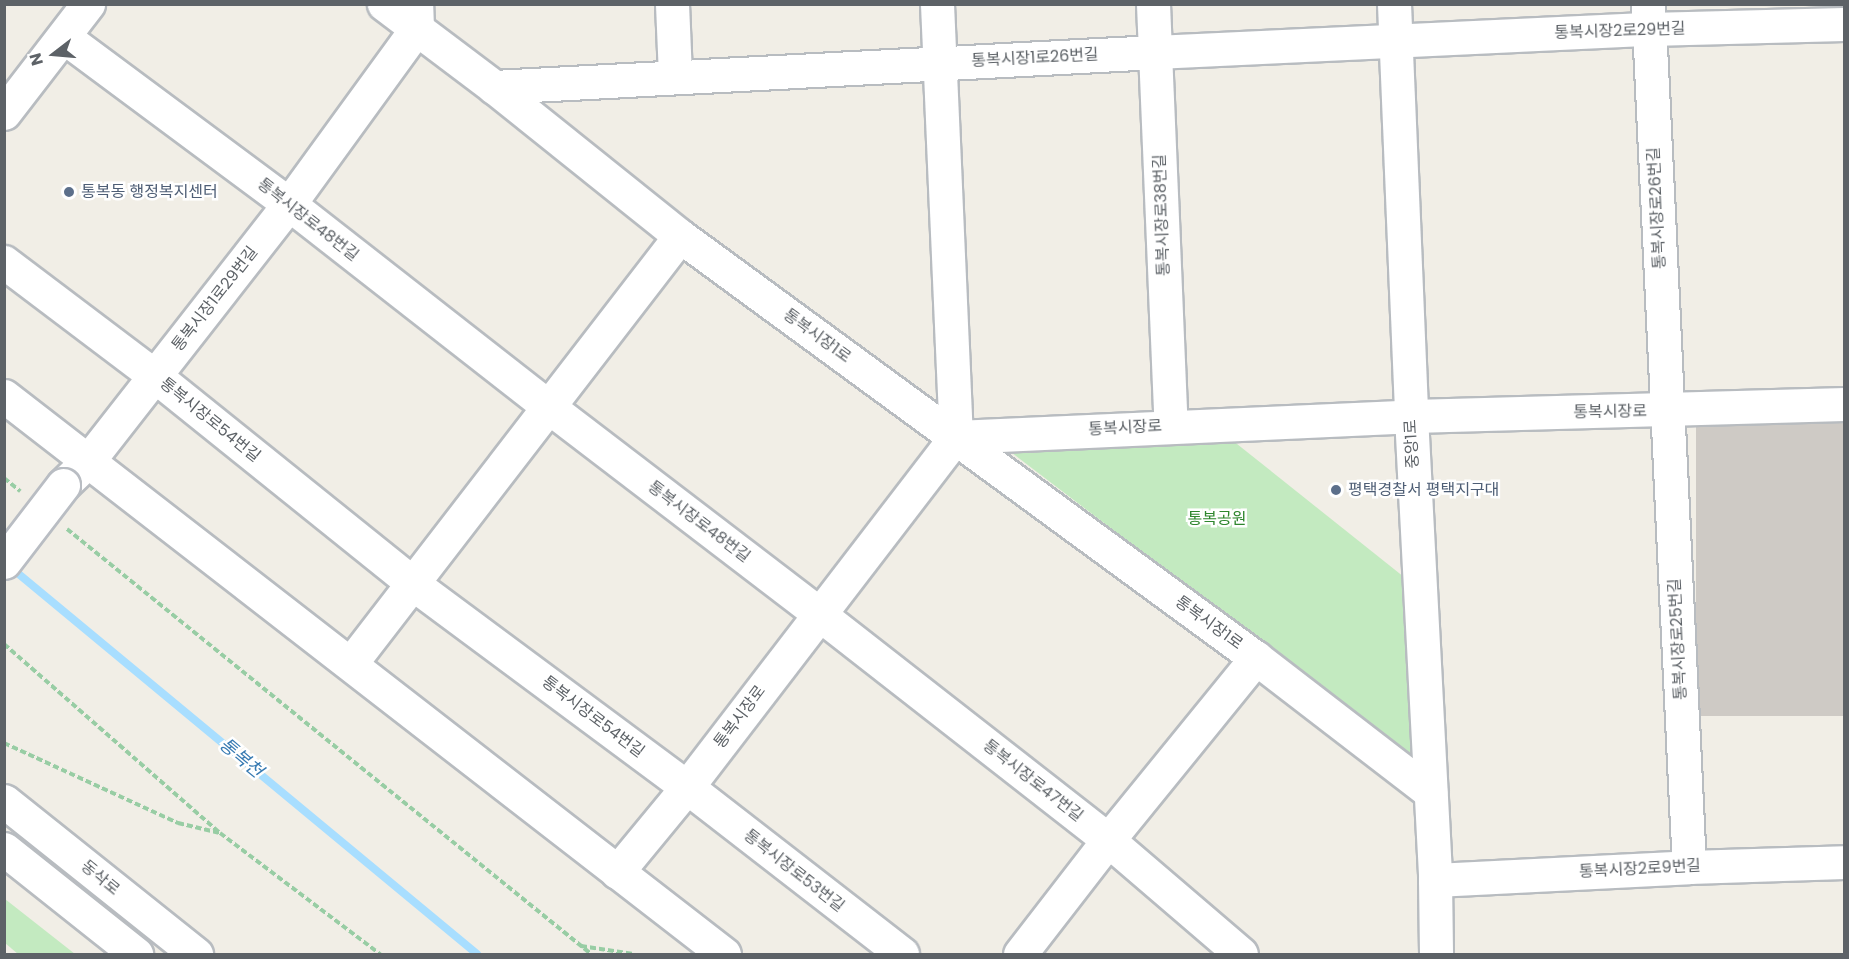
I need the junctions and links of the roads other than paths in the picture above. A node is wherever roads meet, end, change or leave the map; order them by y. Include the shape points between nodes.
1 (88, 4) edge
2 (384, 4) edge
3 (672, 4) edge
4 (937, 4) edge
5 (1153, 4) edge
6 (1394, 4) edge
7 (416, 16) edge
8 (1649, 17) edge
9 (1845, 24) edge
10 (64, 37) junction
11 (1396, 41) junction
12 (1155, 52) junction
13 (940, 62) junction
14 (675, 77) junction
15 (494, 87) junction
16 (4, 112) edge
17 (289, 204) junction
18 (680, 236) junction
19 (4, 262) edge
20 (155, 376) junction
21 (4, 396) edge
22 (1845, 404) edge
23 (550, 408) junction
24 (1667, 411) junction
25 (1411, 416) junction
26 (1171, 426) junction
27 (956, 437) junction
28 (88, 461) junction
29 (4, 562) edge
30 (412, 583) junction
31 (819, 614) junction
32 (1256, 658) junction
33 (351, 663) junction
34 (687, 787) junction
35 (1430, 792) junction
36 (4, 801) edge
37 (1108, 840) junction
38 (4, 849) edge
39 (1845, 862) edge
40 (1689, 867) junction
41 (617, 872) junction
42 (1435, 880) junction
43 (136, 954) edge
44 (196, 954) edge
45 (724, 954) edge
46 (902, 954) edge
47 (1020, 954) edge
48 (1242, 954) edge
49 (1436, 954) edge

1 - 10 street
2 - 7 street, 통복시장1로
3 - 14 street
4 - 13 street
5 - 12 street, 통복시장로38번길
6 - 11 street, 중앙1로
7 - 15 street, 통복시장1로
7 - 17 street, 통복시장1로29번길
8 - 9 street, 통복시장2로29번길
8 - 11 street, 통복시장2로29번길
8 - 24 street, 통복시장로26번길
10 - 16 street
10 - 17 street, 통복시장로48번길
11 - 12 street, 통복시장1로26번길
11 - 25 street, 중앙1로
12 - 13 street, 통복시장1로26번길
12 - 26 street, 통복시장로38번길
13 - 14 street, 통복시장1로26번길
13 - 27 street
14 - 15 street, 통복시장1로26번길
15 - 18 street, 통복시장1로
17 - 20 street, 통복시장1로29번길
17 - 23 street, 통복시장로48번길
18 - 23 street
18 - 27 street, 통복시장1로
19 - 20 street, 통복시장로54번길
20 - 28 street, 통복시장1로29번길
20 - 30 street, 통복시장로54번길
21 - 28 street
22 - 24 street, 통복시장로
23 - 30 street
23 - 31 street, 통복시장로48번길
24 - 25 street, 통복시장로
24 - 40 street, 통복시장로25번길
25 - 26 street, 통복시장로
25 - 35 street, 중앙1로
26 - 27 street, 통복시장로
27 - 31 street, 통복시장로
27 - 32 street, 통복시장1로
28 - 29 street, 통복시장1로29번길, bridge via 63,485
28 - 33 street
30 - 33 street
30 - 34 street, 통복시장로54번길
31 - 34 street, 통복시장로
31 - 37 street, 통복시장로47번길
32 - 35 street, 통복시장1로
32 - 37 street, 통복시장1로
33 - 41 street
34 - 41 street, 통복시장로
34 - 46 street, 통복시장로53번길
35 - 42 street, 중앙1로
36 - 44 street, 동삭로
37 - 47 street
37 - 48 street, 통복시장로47번길
38 - 43 street
39 - 40 street, 통복시장2로9번길
40 - 42 street, 통복시장2로9번길
41 - 45 street
42 - 49 street, 중앙1로

